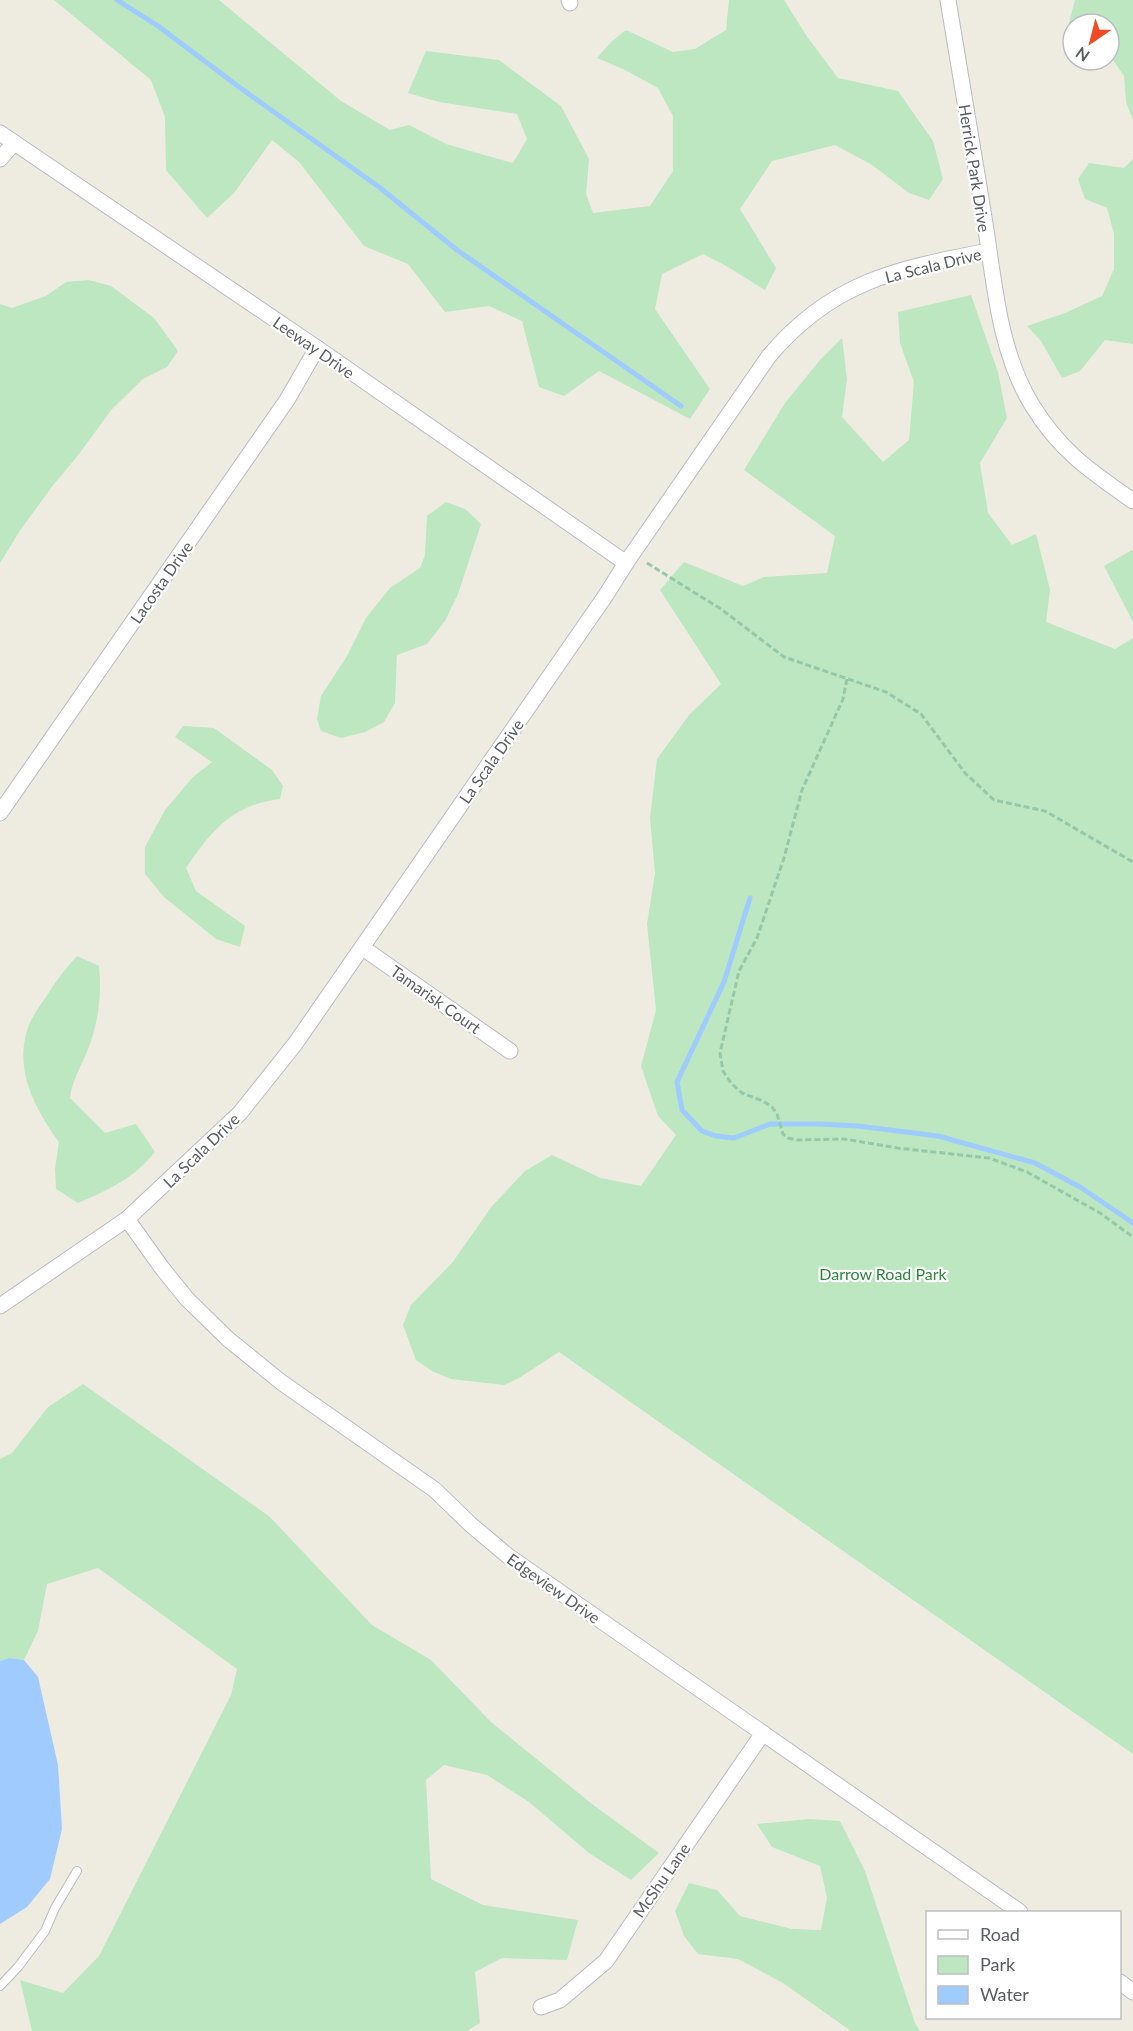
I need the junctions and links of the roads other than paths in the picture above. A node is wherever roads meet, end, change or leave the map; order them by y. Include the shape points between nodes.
1 (948, 0) edge
2 (0, 133) edge
3 (14, 142) junction
4 (0, 159) edge
5 (988, 251) junction
6 (316, 348) junction
7 (1133, 501) edge
8 (629, 559) junction
9 (0, 813) edge
10 (363, 948) junction
11 (510, 1051) dead end
12 (127, 1219) junction
13 (0, 1306) edge
14 (763, 1733) junction
15 (77, 1871) dead end
16 (1019, 1911) edge
17 (0, 1986) edge
18 (540, 2007) dead end

1 - 5 street, Herrick Park Drive
2 - 3 street, Leeway Drive
3 - 4 street
3 - 6 street, Leeway Drive
5 - 7 street, Herrick Park Drive via 1006,341 1031,405 1080,464
5 - 8 street, La Scala Drive via 885,275 837,296 810,314 769,356
6 - 8 street, Leeway Drive
6 - 9 street, Lacosta Drive via 287,400
8 - 10 street, La Scala Drive
10 - 11 street, Tamarisk Court
10 - 12 street, La Scala Drive via 240,1113
12 - 13 street, La Scala Drive
12 - 14 street, Edgeview Drive via 187,1299 254,1361 435,1490 508,1556
14 - 16 street, Edgeview Drive
14 - 18 street, McShu Lane via 606,1961 560,2000
15 - 17 lane via 45,1931

